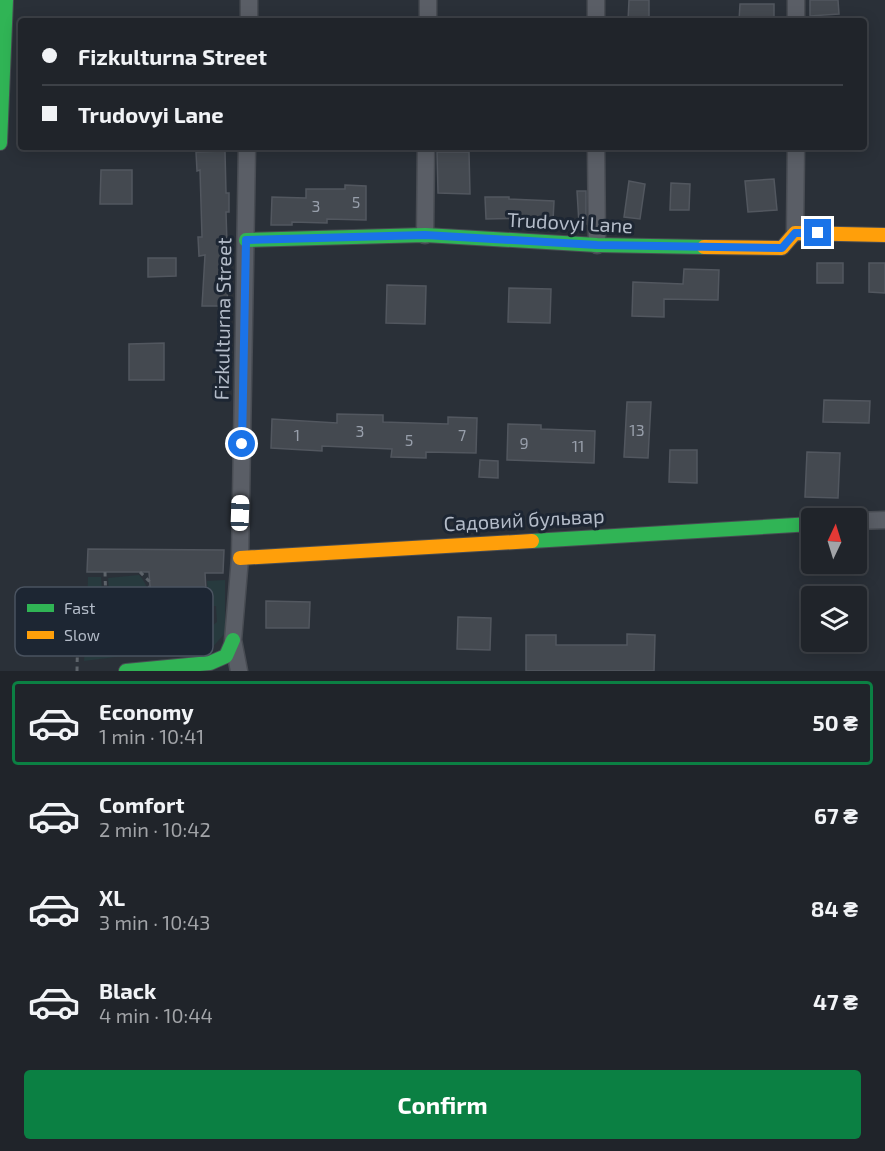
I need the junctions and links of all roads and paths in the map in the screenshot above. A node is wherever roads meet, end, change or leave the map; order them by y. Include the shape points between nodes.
1 (6, 0) edge
2 (249, 0) edge
3 (429, 0) edge
4 (596, 0) edge
5 (796, 0) edge
6 (249, 18) edge
7 (428, 18) edge
8 (596, 18) edge
9 (796, 18) edge
10 (0, 142) edge
11 (247, 150) edge
12 (426, 150) edge
13 (596, 150) edge
14 (796, 150) edge
15 (795, 233) junction
16 (425, 235) junction
17 (885, 235) edge
18 (246, 240) junction
19 (597, 245) junction
20 (885, 520) edge
21 (867, 521) edge
22 (801, 525) edge
23 (240, 558) junction
24 (105, 572) dead end
25 (140, 572) dead end
26 (105, 587) edge
27 (150, 587) edge
28 (233, 640) junction
29 (77, 656) edge
30 (77, 671) edge
31 (126, 671) edge
32 (239, 671) edge

1 - 10 street
2 - 6 street
3 - 7 street
4 - 8 street
5 - 9 street
11 - 18 street, Fizkulturna Street
12 - 16 street
13 - 19 street
14 - 15 street
15 - 17 street
15 - 19 street, Trudovyi Lane via 782,248
16 - 18 street, Trudovyi Lane
16 - 19 street, Trudovyi Lane
18 - 23 street, Fizkulturna Street
20 - 21 street
22 - 23 street, Садовий бульвар
23 - 28 street, Fizkulturna Street
24 - 26 path
25 - 27 path via 150,582
28 - 31 street via 226,656 210,663
28 - 32 street, Fizkulturna Street
29 - 30 path

